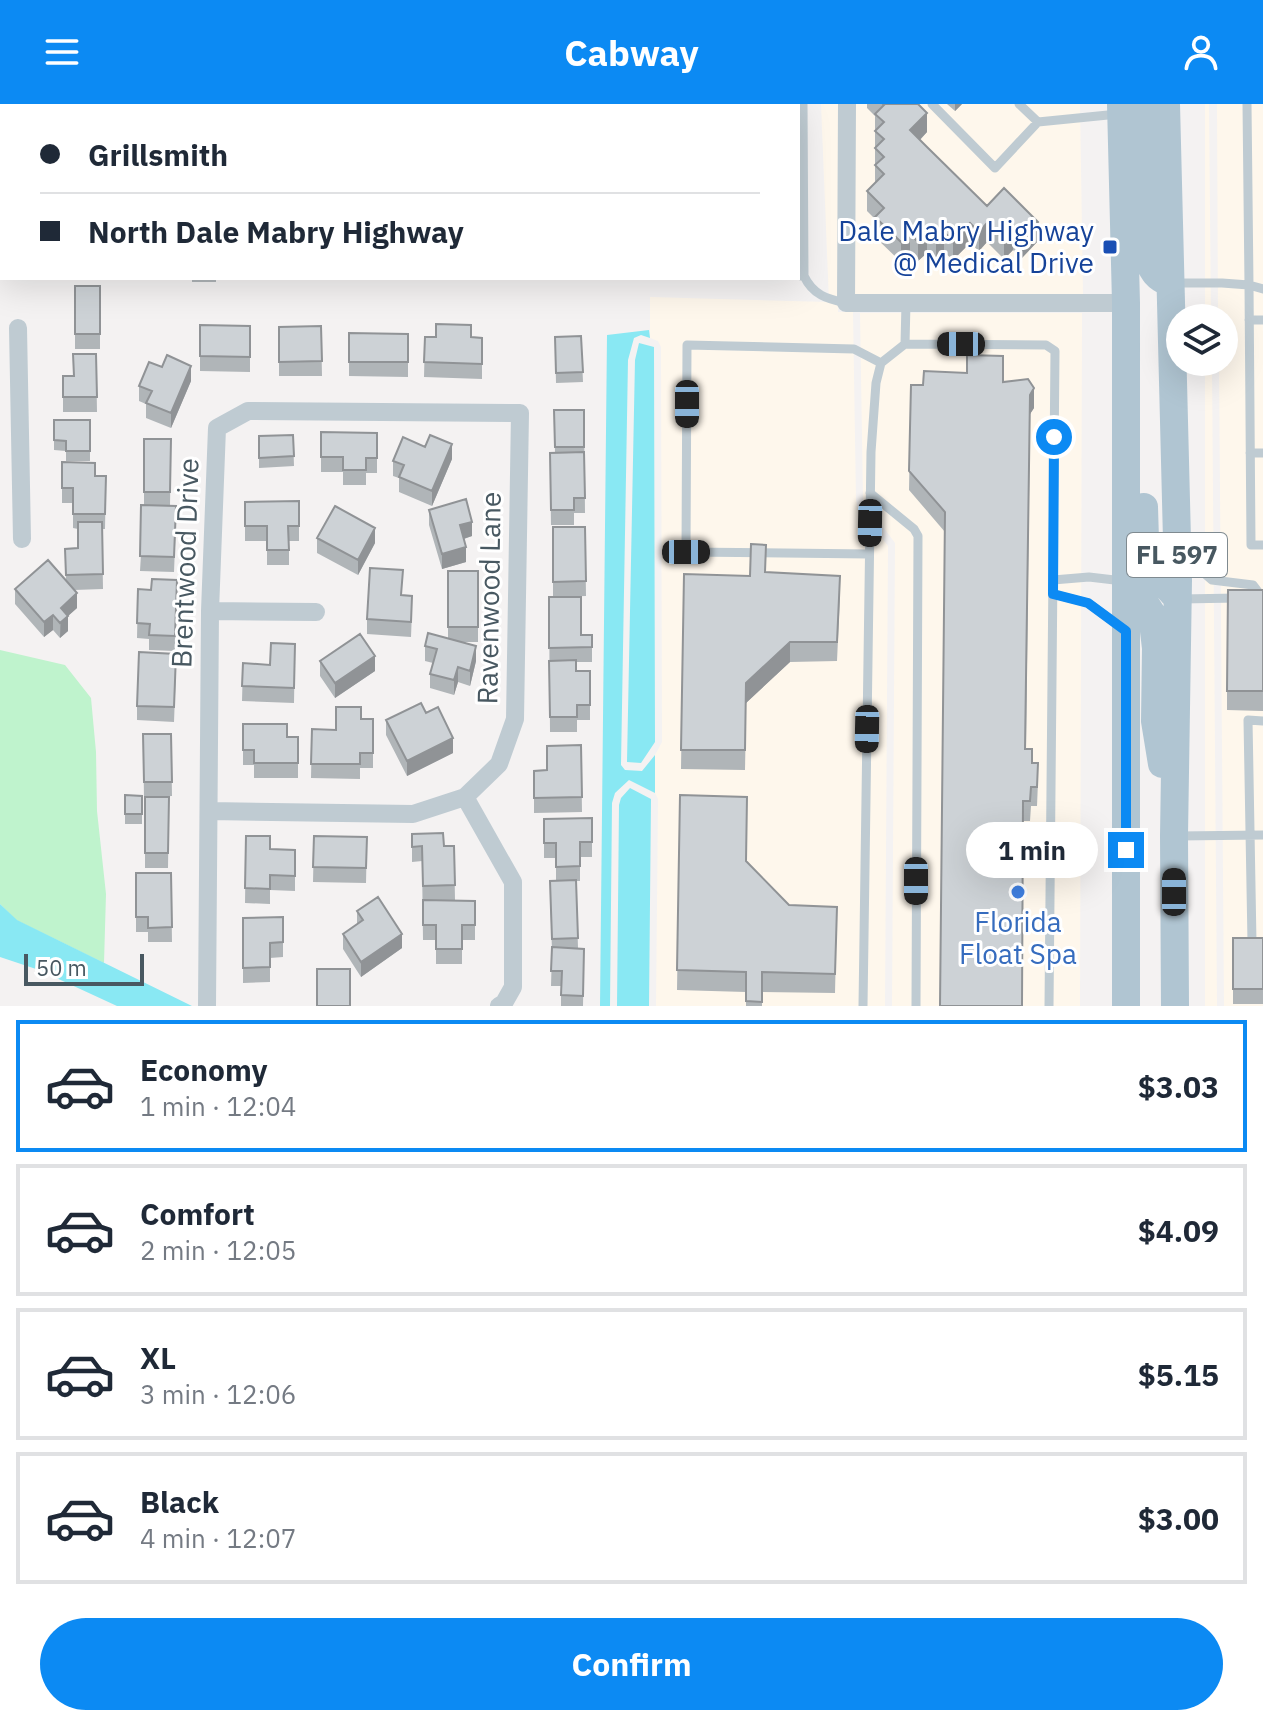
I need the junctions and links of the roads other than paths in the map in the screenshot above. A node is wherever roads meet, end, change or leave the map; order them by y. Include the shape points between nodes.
1 (803, 104) edge
2 (847, 104) edge
3 (932, 104) edge
4 (1019, 104) edge
5 (1166, 104) edge
6 (1247, 104) edge
7 (1127, 107) edge
8 (1038, 122) junction
9 (801, 276) edge
10 (1170, 283) junction
11 (1249, 285) junction
12 (1263, 289) edge
13 (846, 303) junction
14 (906, 303) junction
15 (1126, 303) junction
16 (1249, 320) junction
17 (1263, 320) edge
18 (18, 328) dead end
19 (905, 344) junction
20 (881, 363) junction
21 (520, 413) joint
22 (0, 431) edge
23 (20, 431) junction
24 (1250, 453) junction
25 (1263, 453) edge
26 (870, 493) junction
27 (22, 539) dead end
28 (1177, 539) junction
29 (1263, 545) edge
30 (869, 554) junction
31 (1053, 580) junction
32 (1126, 581) junction
33 (1261, 593) edge
34 (1053, 594) junction
35 (1178, 599) junction
36 (210, 611) junction
37 (316, 612) dead end
38 (1126, 631) junction
39 (1263, 721) edge
40 (465, 797) junction
41 (209, 811) junction
42 (1249, 835) junction
43 (1263, 835) edge
44 (1174, 836) junction
45 (1263, 942) edge
46 (207, 1006) edge
47 (499, 1006) edge
48 (863, 1006) edge
49 (916, 1006) edge
50 (1049, 1006) edge
51 (1126, 1006) edge
52 (1175, 1006) edge

1 - 9 lane
2 - 13 street
3 - 8 lane via 995,168
4 - 8 lane
5 - 10 main road, FL 597
6 - 11 lane
7 - 8 lane
7 - 10 main road via 1142,112 1146,256 1160,279
7 - 15 main road, FL 597
9 - 13 lane via 815,292
10 - 11 lane
10 - 28 main road, FL 597
11 - 12 lane
11 - 16 lane
13 - 14 street
14 - 15 street
14 - 19 lane
15 - 32 main road, FL 597
15 - 35 main road via 1140,382 1145,540 1151,569
16 - 17 lane
16 - 24 lane
18 - 23 street
19 - 20 lane
19 - 31 lane via 1046,345 1055,351
20 - 26 lane
20 - 30 lane via 854,349 687,345 686,552
21 - 36 street, Brentwood Drive via 248,411 217,428
21 - 40 street, Ravenwood Lane via 515,719 499,764
22 - 23 street
23 - 27 street
24 - 25 lane
24 - 29 lane via 1251,545
26 - 30 lane
26 - 49 lane via 918,536
28 - 33 lane via 1212,580 1253,585
28 - 35 main road, FL 597
30 - 48 lane
31 - 32 lane
31 - 34 lane
32 - 38 main road, FL 597
32 - 44 main road via 1152,614 1155,721
33 - 35 lane
34 - 38 lane via 1088,603
34 - 50 lane
35 - 44 main road, FL 597
36 - 37 street
36 - 41 street, Brentwood Drive
38 - 51 main road, FL 597
39 - 42 lane via 1248,720
40 - 41 street, Ravenwood Lane via 413,814
40 - 47 street via 513,882 513,987
41 - 46 street, Brentwood Drive
42 - 43 lane
42 - 44 lane
42 - 45 lane via 1252,942
44 - 52 main road, FL 597

